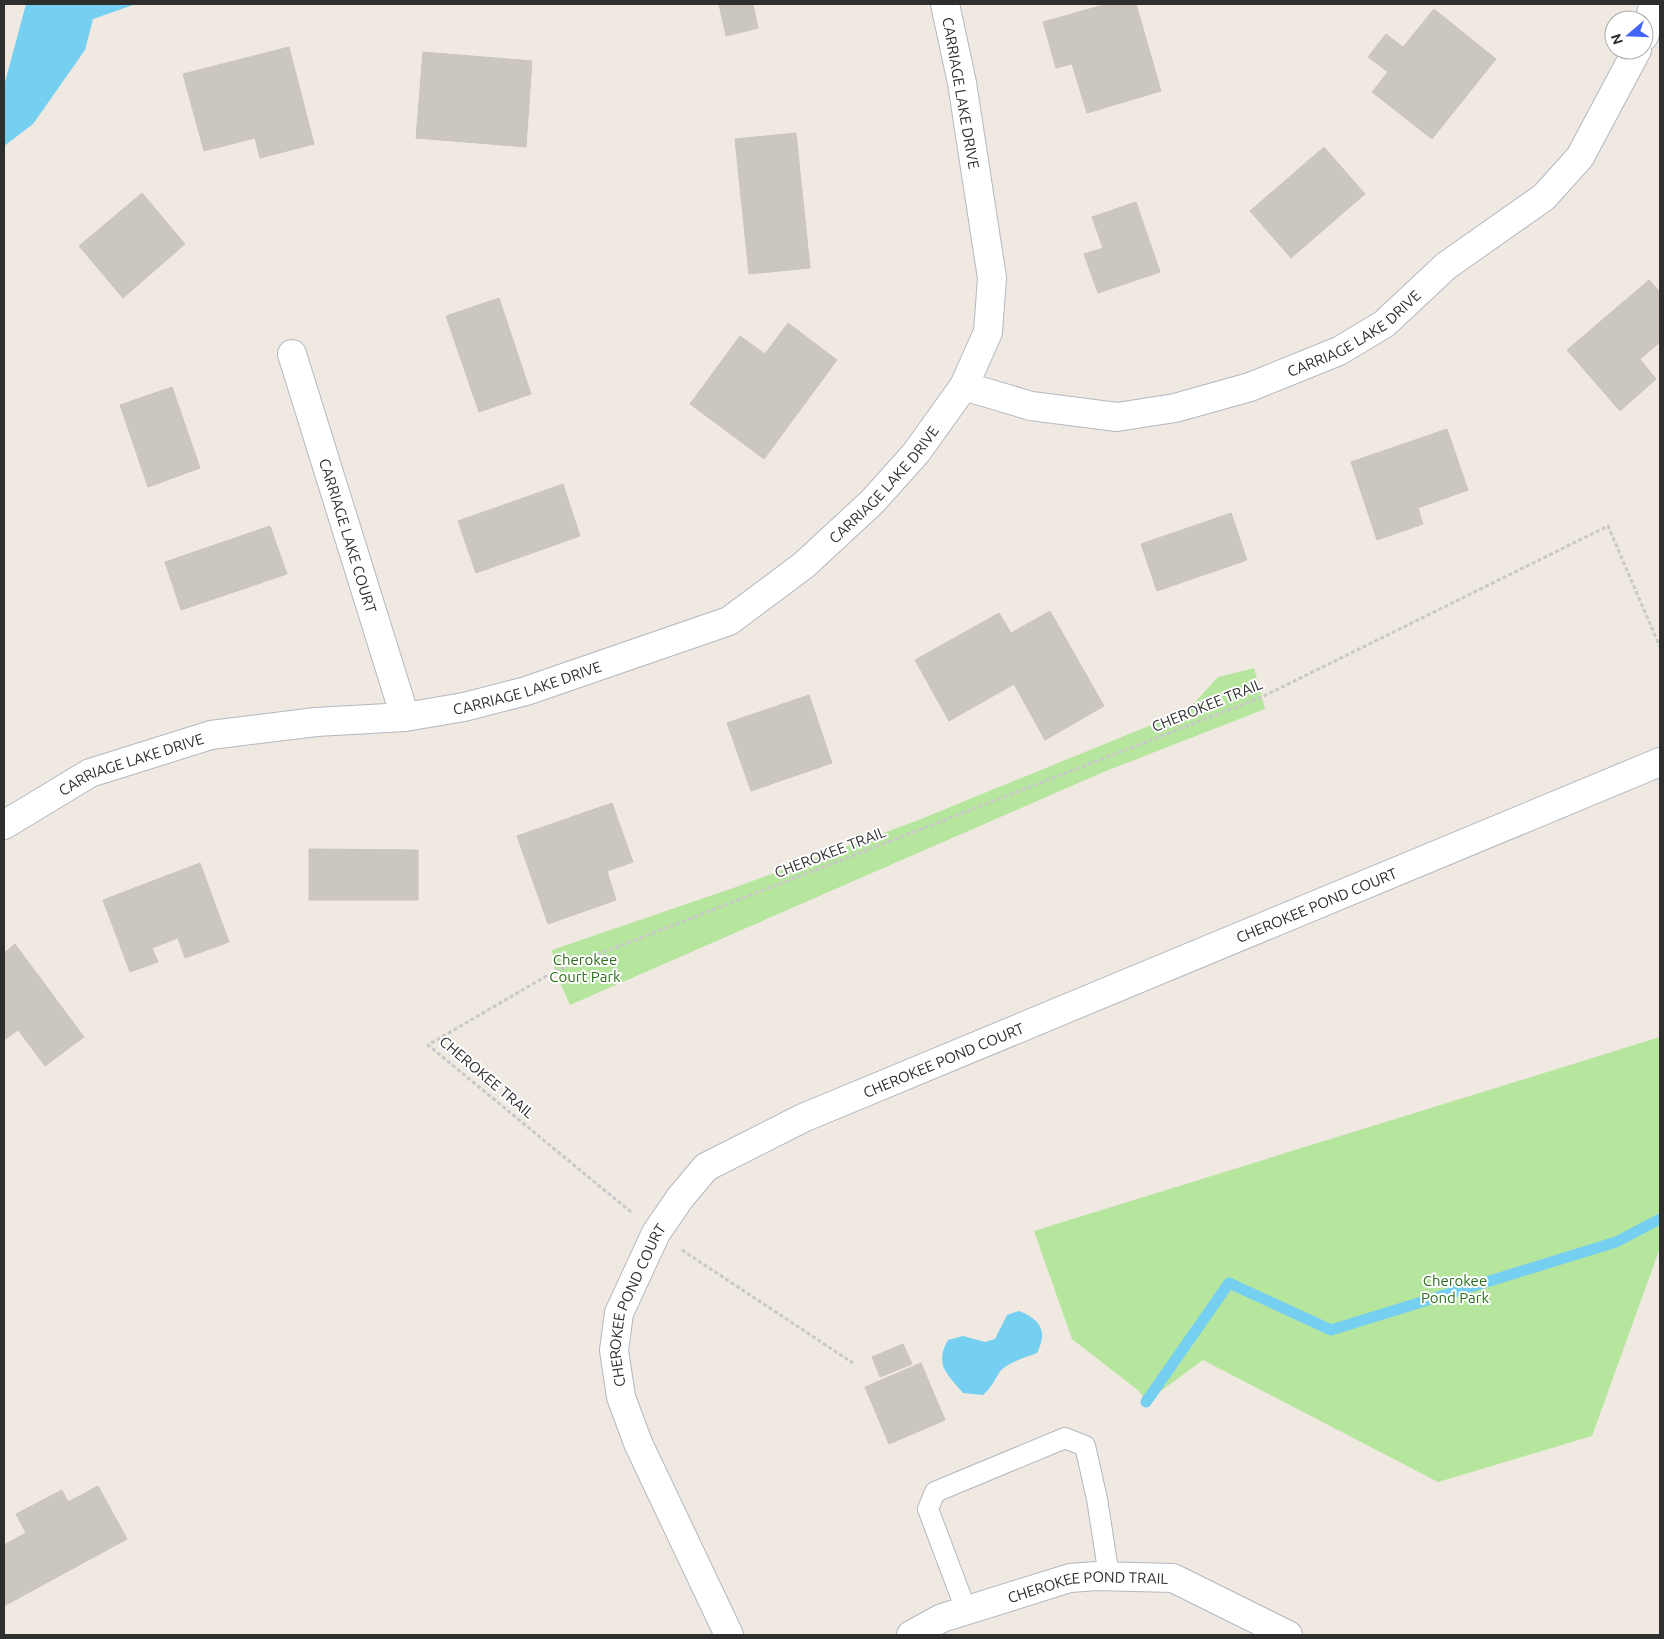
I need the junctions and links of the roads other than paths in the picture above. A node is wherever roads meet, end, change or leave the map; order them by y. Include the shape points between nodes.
1 (945, 4) edge
2 (1632, 60) edge
3 (292, 354) dead end
4 (964, 386) junction
5 (405, 718) junction
6 (1660, 762) edge
7 (4, 825) edge
8 (1109, 1576) junction
9 (966, 1610) junction
10 (729, 1635) edge
11 (911, 1635) edge
12 (1288, 1635) edge

1 - 4 street, CARRIAGE LAKE DRIVE via 962,84 992,278 988,332
2 - 4 street, CARRIAGE LAKE DRIVE via 1580,157 1544,197 1446,266 1384,324 1339,351 1250,387 1175,408 1117,417 1032,406
3 - 5 street, CARRIAGE LAKE COURT
4 - 5 street, CARRIAGE LAKE DRIVE via 916,453 872,502 804,565 729,621 526,691
5 - 7 street, CARRIAGE LAKE DRIVE via 316,722 211,735 90,773
6 - 10 street, CHEROKEE POND COURT via 803,1118 706,1167 656,1233 620,1313 614,1350 621,1397 638,1443
8 - 9 street, CHEROKEE POND TRAIL via 1070,1578
8 - 9 lane via 1085,1446 1065,1438 935,1492 928,1509
8 - 12 street, CHEROKEE POND TRAIL via 1173,1578
9 - 11 street, CHEROKEE POND TRAIL via 942,1618

